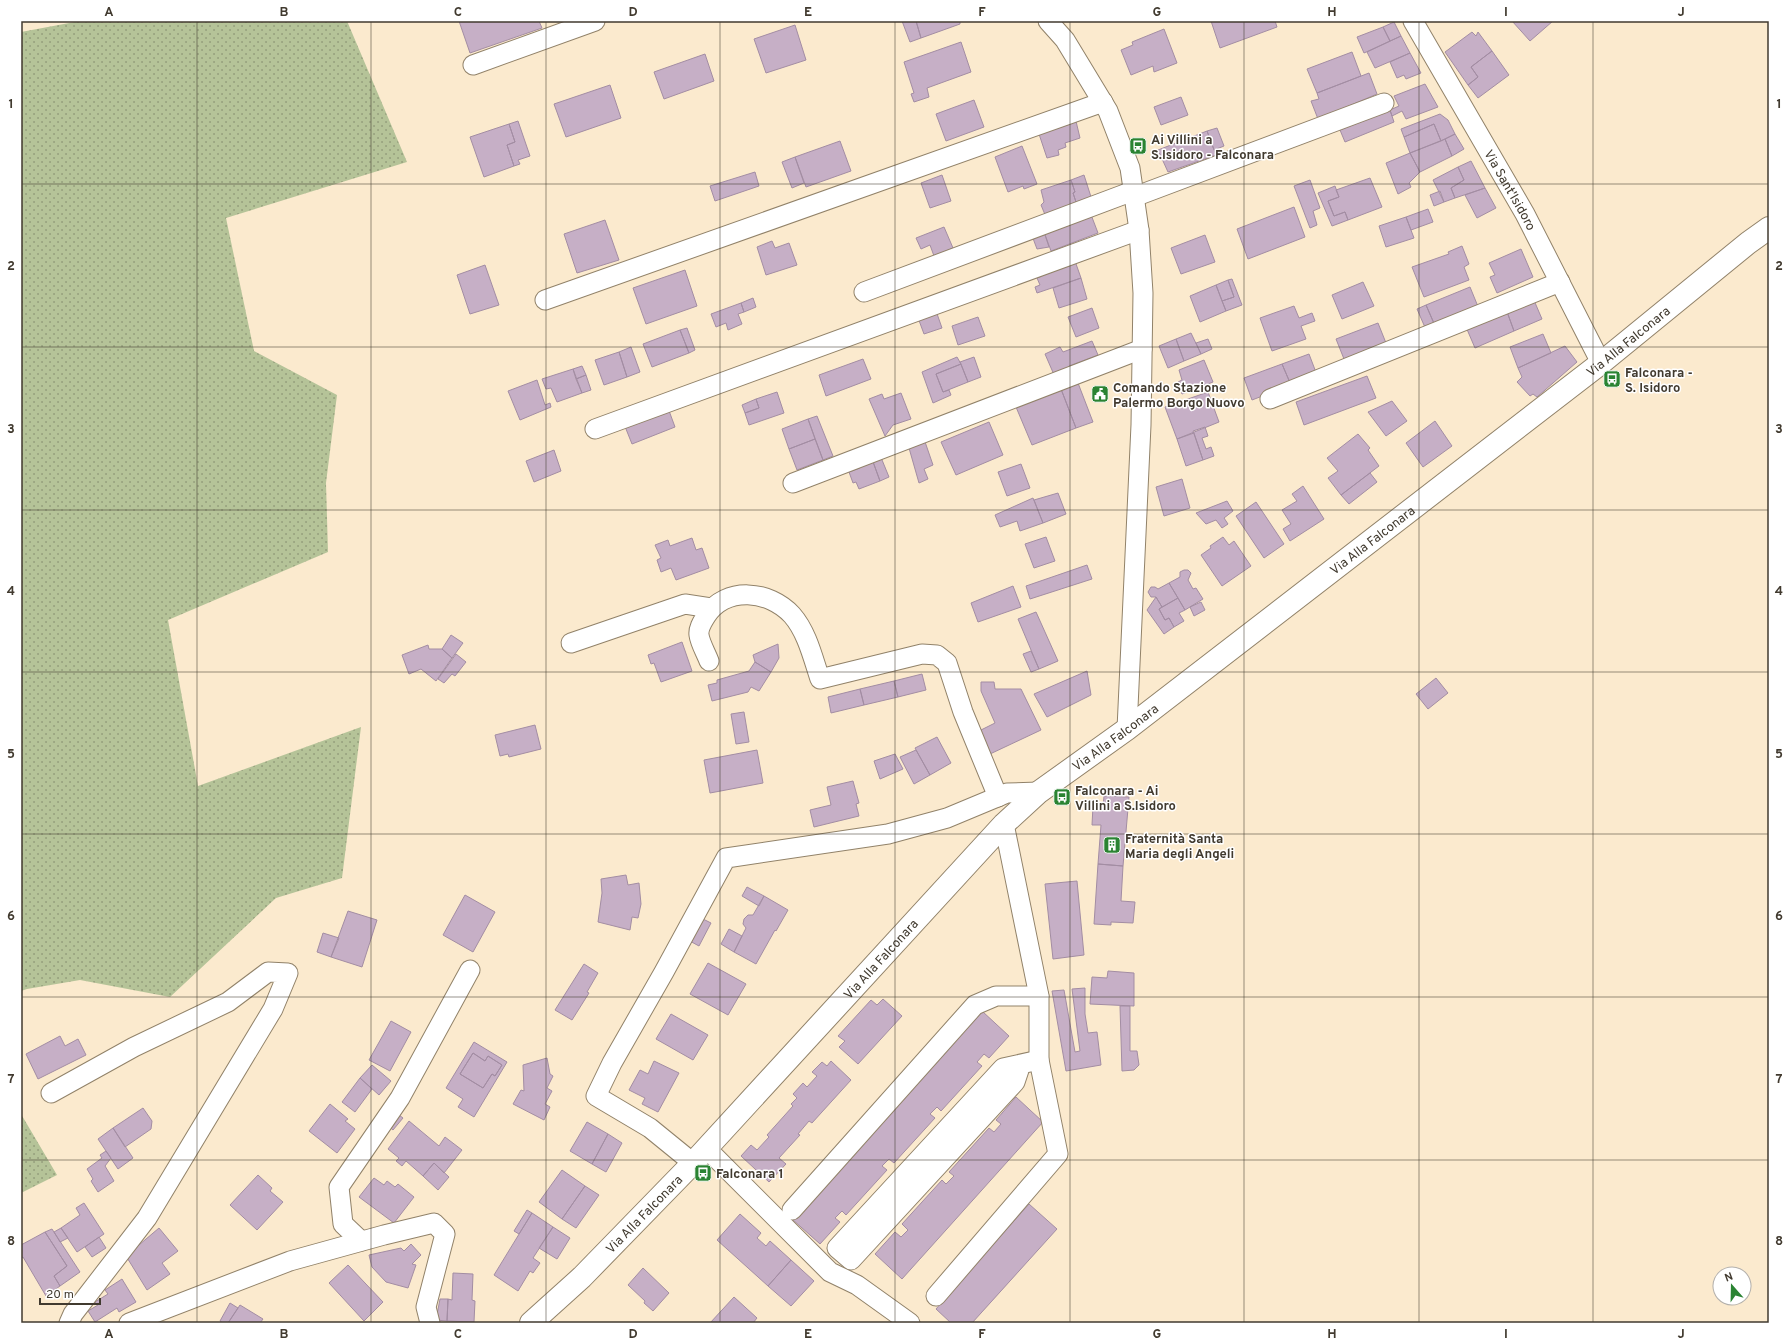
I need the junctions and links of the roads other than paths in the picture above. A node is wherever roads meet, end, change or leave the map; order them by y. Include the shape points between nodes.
1 (595, 21) edge
2 (1048, 21) edge
3 (1414, 21) edge
4 (473, 65) dead end
5 (1103, 102) junction
6 (1384, 103) dead end
7 (1134, 194) junction
8 (1769, 228) edge
9 (1139, 230) junction
10 (1560, 282) junction
11 (864, 292) dead end
12 (545, 300) dead end
13 (1142, 349) junction
14 (1601, 363) junction
15 (1270, 399) dead end
16 (595, 428) dead end
17 (793, 484) dead end
18 (711, 608) junction
19 (571, 643) dead end
20 (709, 661) dead end
21 (1127, 728) junction
22 (1039, 792) junction
23 (998, 797) junction
24 (1004, 824) junction
25 (470, 970) dead end
26 (1039, 996) junction
27 (1030, 1062) junction
28 (52, 1093) dead end
29 (699, 1156) junction
30 (792, 1210) dead end
31 (361, 1241) junction
32 (936, 1296) dead end
33 (69, 1323) edge
34 (129, 1323) edge
35 (430, 1323) edge
36 (531, 1323) edge
37 (910, 1323) edge

1 - 4 street
2 - 5 street via 1065,40
3 - 10 street, Via Sant'Isidoro via 1525,214
5 - 7 street via 1130,168
5 - 12 street
6 - 7 street
7 - 9 street
7 - 11 street
8 - 14 street, Via Alla Falconara
9 - 13 street via 1143,293
9 - 16 street
10 - 14 street, Via Sant'Isidoro
10 - 15 street
13 - 17 street
13 - 21 street via 1141,425
14 - 21 street, Via Alla Falconara
18 - 19 street via 685,604
18 - 20 street via 702,623 699,635
18 - 23 street via 736,594 749,594 779,605 792,615 804,634 820,679 922,654 937,655 947,663 963,712
21 - 22 street, Via Alla Falconara
22 - 23 street via 1007,793
22 - 24 street, Via Alla Falconara
23 - 29 street via 947,818 888,834 726,858 596,1096
24 - 26 street
24 - 29 street, Via Alla Falconara
25 - 31 street via 400,1098 339,1187 343,1224
26 - 27 street
26 - 30 street via 996,996 975,1005
27 - 27 street via 1003,1068 837,1248 851,1260 1015,1082
27 - 32 street via 1058,1154
28 - 33 street via 134,1047 228,1002 268,972 288,973 273,1009 147,1218 73,1314
29 - 36 street, Via Alla Falconara via 582,1277
29 - 37 street via 830,1272 857,1285
31 - 34 street via 290,1261
31 - 35 street via 434,1223 445,1234 426,1307

